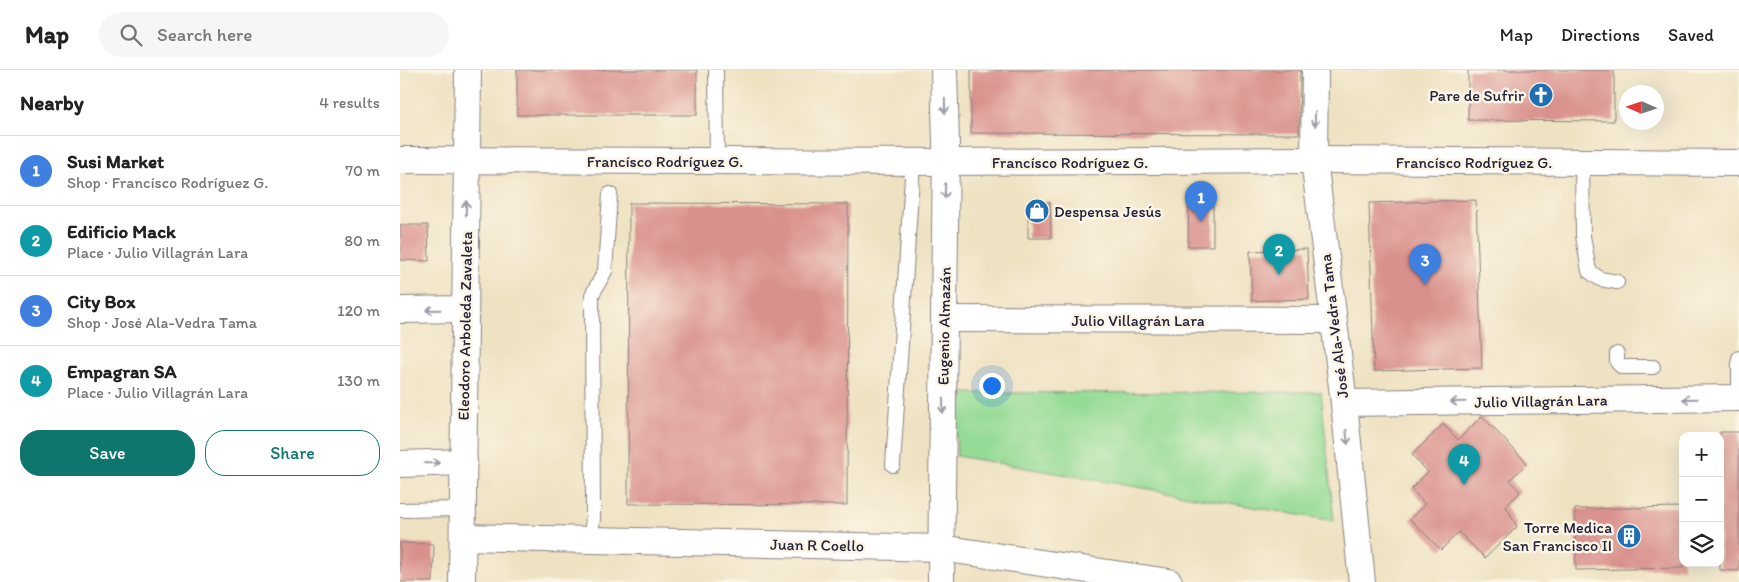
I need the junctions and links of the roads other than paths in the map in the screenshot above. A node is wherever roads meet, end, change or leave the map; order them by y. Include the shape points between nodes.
1 (468, 70) edge
2 (716, 70) edge
3 (944, 70) edge
4 (1315, 70) edge
5 (400, 160) edge
6 (467, 160) junction
7 (1314, 160) junction
8 (717, 162) junction
9 (913, 162) junction
10 (945, 162) junction
11 (1582, 162) junction
12 (1739, 163) edge
13 (610, 194) dead end
14 (1617, 282) dead end
15 (465, 309) junction
16 (400, 310) edge
17 (944, 319) junction
18 (1333, 320) junction
19 (1617, 354) dead end
20 (1739, 358) edge
21 (1653, 367) dead end
22 (1739, 397) edge
23 (1344, 403) junction
24 (464, 462) junction
25 (400, 464) edge
26 (892, 465) dead end
27 (463, 509) junction
28 (400, 510) edge
29 (462, 537) junction
30 (590, 540) junction
31 (942, 548) junction
32 (462, 582) edge
33 (941, 582) edge
34 (1169, 582) edge
35 (1362, 582) edge

1 - 6 street, Eleodoro Arboleda Zavaleta
2 - 8 lane
3 -> 10 street, Eugenio Almazán
4 -> 7 street, José Ala-Vedra Tama
5 - 6 street, Francísco Rodríguez G.
6 - 8 street, Francísco Rodríguez G.
15 -> 6 street, Eleodoro Arboleda Zavaleta
7 - 10 street, Francísco Rodríguez G.
7 - 11 street, Francísco Rodríguez G.
7 - 18 street, José Ala-Vedra Tama
8 - 9 street, Francísco Rodríguez G.
9 - 10 street, Francísco Rodríguez G.
9 - 26 lane
10 -> 17 street, Eugenio Almazán
11 - 12 street, Francísco Rodríguez G.
11 - 14 lane via 1583,236 1589,271 1600,279
13 - 30 lane via 605,271 592,295
15 -> 16 street
15 - 24 street, Eleodoro Arboleda Zavaleta
17 - 18 street, Julio Villagrán Lara
17 -> 31 street, Eugenio Almazán
18 - 23 street, José Ala-Vedra Tama
19 - 21 lane via 1617,362 1622,367
20 - 22 lane
22 -> 23 street, Julio Villagrán Lara
23 -> 35 street, José Ala-Vedra Tama
25 -> 24 street
24 - 27 street, Eleodoro Arboleda Zavaleta
27 - 28 lane
27 - 29 street, Eleodoro Arboleda Zavaleta
29 - 30 street, Juan R Coello
29 - 32 street, Eleodoro Arboleda Zavaleta
30 - 31 street, Juan R Coello
31 - 33 street, Eugenio Almazán
31 - 34 street, Juan R Coello

